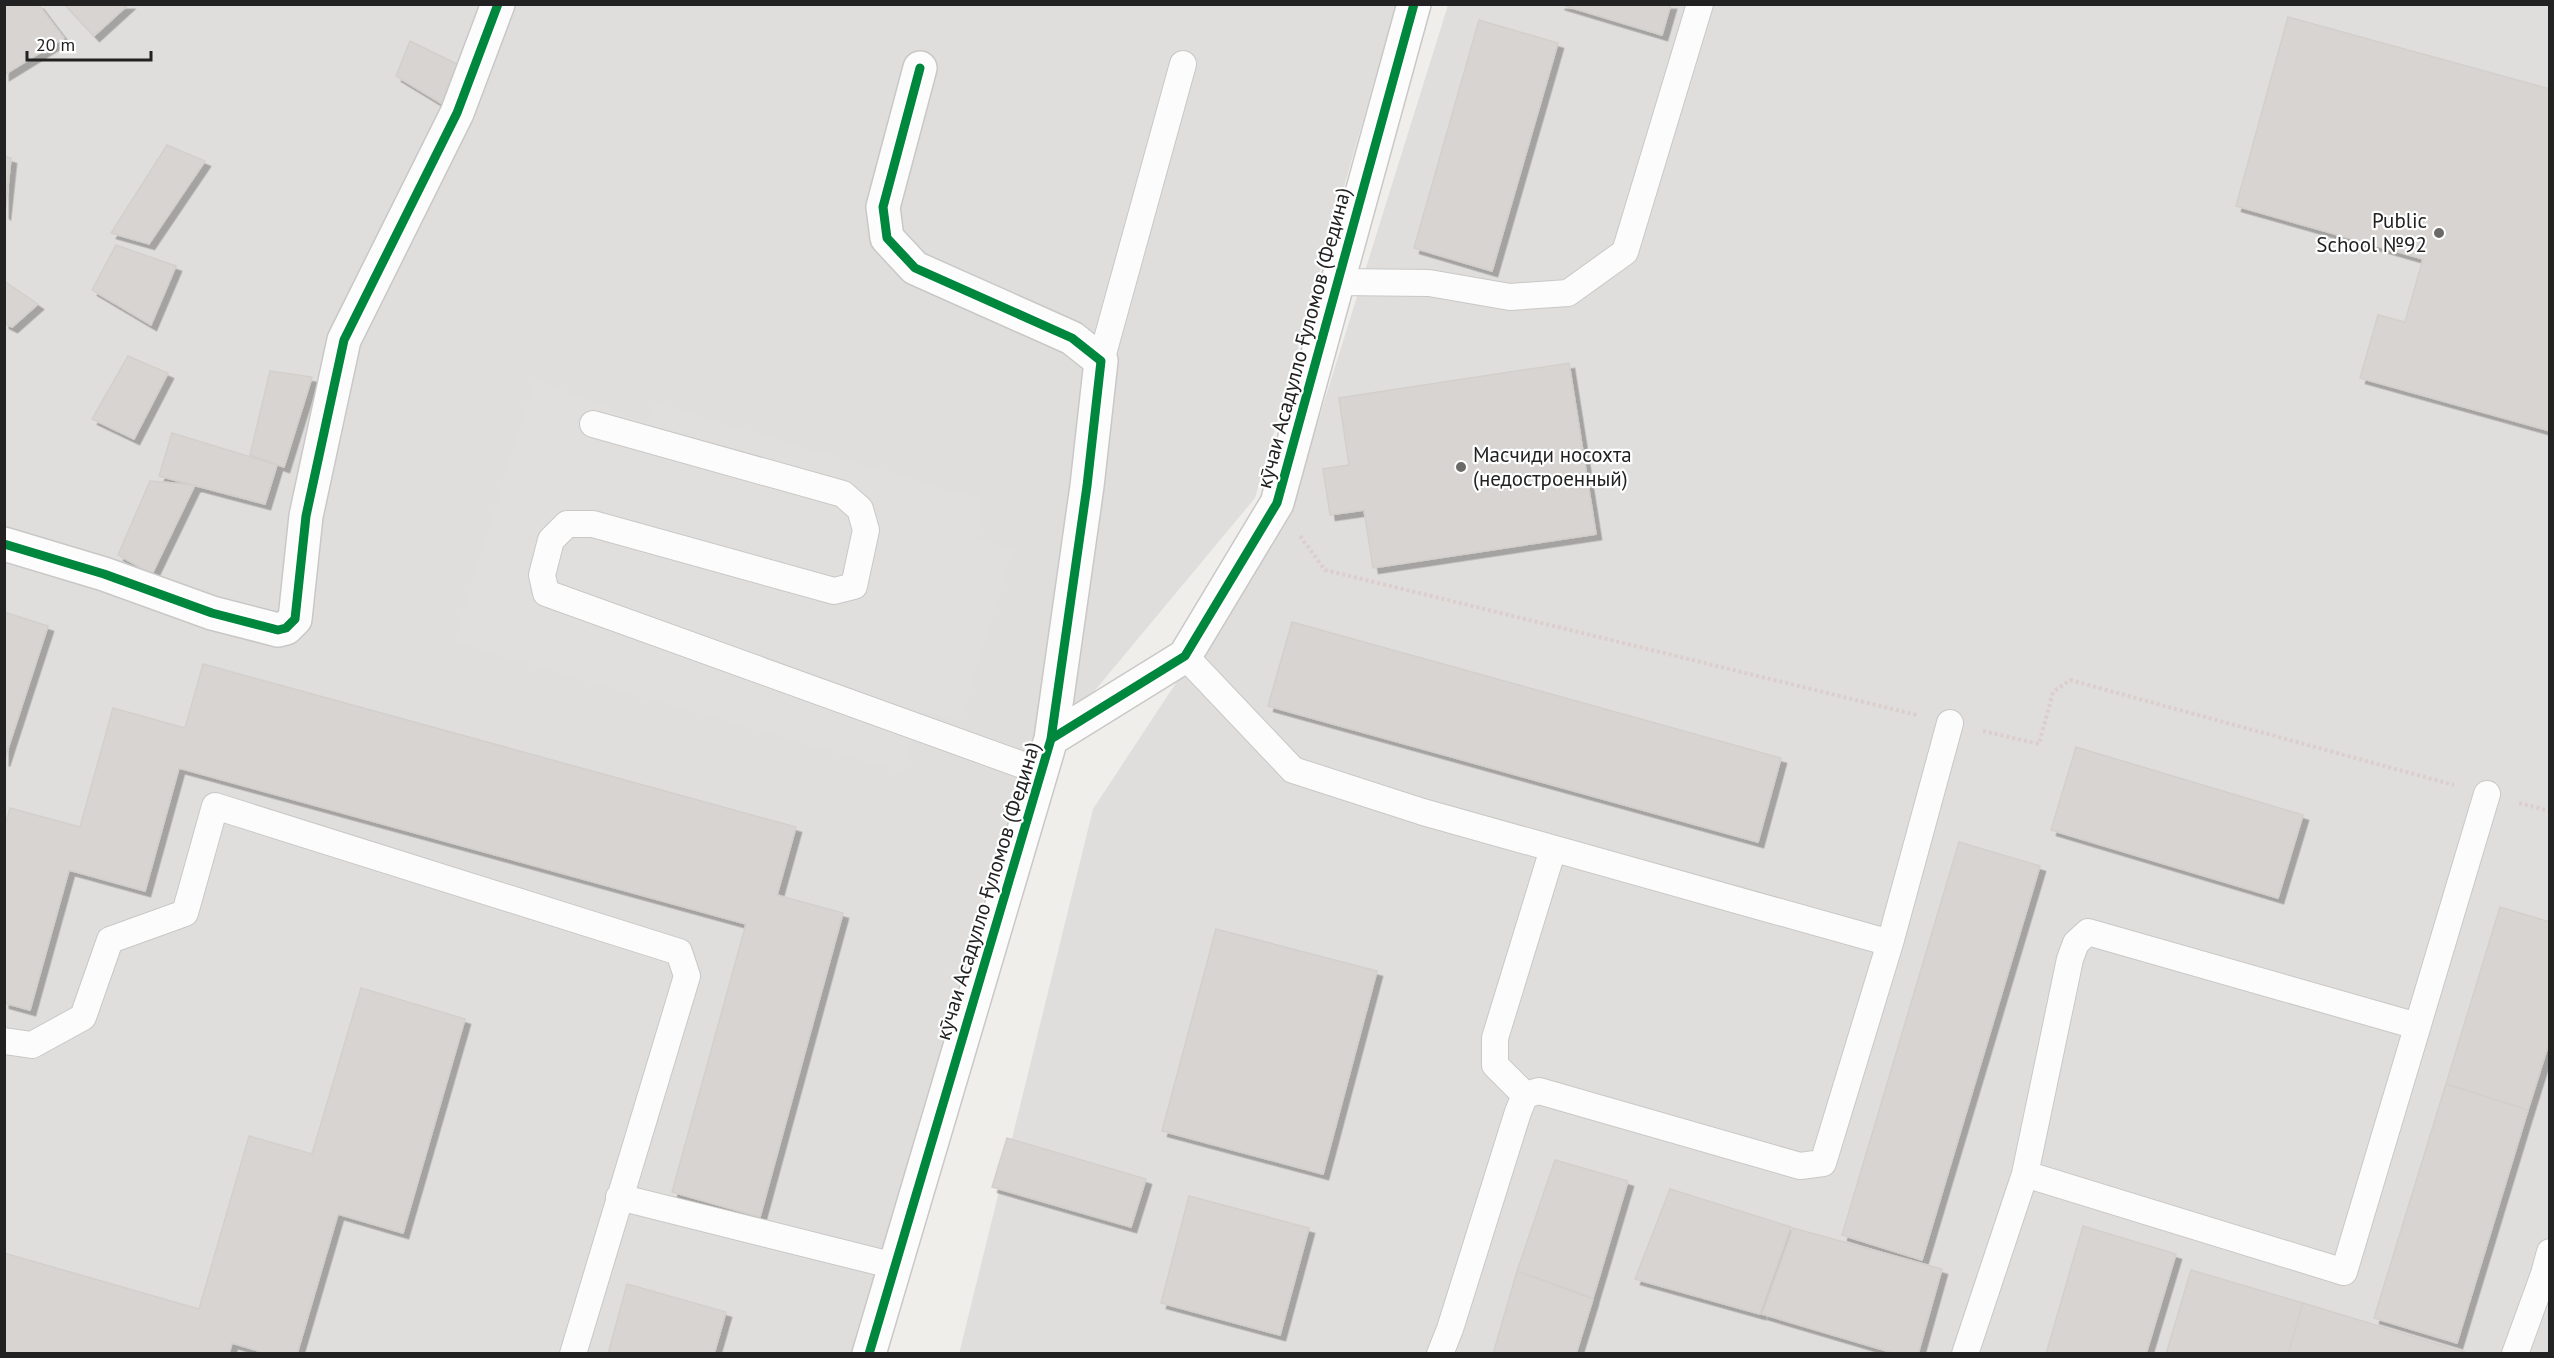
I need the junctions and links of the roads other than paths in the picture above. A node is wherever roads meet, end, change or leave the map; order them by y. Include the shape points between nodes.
1 (498, 4) edge
2 (1414, 4) edge
3 (1700, 4) edge
4 (1183, 64) dead end
5 (920, 68) dead end
6 (1338, 282) junction
7 (1101, 361) junction
8 (593, 424) dead end
9 (4, 544) edge
10 (1185, 656) junction
11 (1950, 723) road end
12 (1051, 739) junction
13 (1042, 772) junction
14 (2487, 794) road end
15 (1553, 849) junction
16 (1890, 943) junction
17 (2417, 1026) junction
18 (4, 1041) edge
19 (1525, 1095) junction
20 (2025, 1174) junction
21 (620, 1197) junction
22 (895, 1266) junction
23 (2548, 1267) edge
24 (573, 1353) edge
25 (869, 1353) edge
26 (1440, 1353) edge
27 (1965, 1353) edge
28 (2515, 1353) edge

1 - 9 street via 457,113 344,340 306,516 295,619 278,630 212,614 104,574
2 - 6 street, кӯчаи Асадулло Ғуломов (Федина)
3 - 6 lane via 1625,252 1568,293 1510,297 1429,284
4 - 7 lane
5 - 7 street via 883,207 886,238 915,268 1072,338
6 - 10 street, кӯчаи Асадулло Ғуломов (Федина) via 1277,503
7 - 12 street
8 - 13 lane via 843,494 860,509 866,531 854,586 834,591 593,524 567,524 551,540 542,575 546,593
10 - 12 street, кӯчаи Асадулло Ғуломов (Федина)
10 - 15 lane via 1293,770
11 - 16 lane
12 - 13 street, кӯчаи Асадулло Ғуломов (Федина)
13 - 22 street, кӯчаи Асадулло Ғуломов (Федина)
14 - 17 lane
15 - 16 lane
15 - 19 lane via 1495,1038 1495,1065
16 - 19 lane via 1823,1163 1800,1166 1539,1091
17 - 20 lane via 2344,1272
17 - 20 lane via 2088,932 2076,943 2070,959
18 - 21 lane via 32,1045 82,1017 110,939 185,913 215,807 679,952 687,976
19 - 26 lane
20 - 27 lane
21 - 22 lane
21 - 24 lane
22 - 25 street, кӯчаи Асадулло Ғуломов (Федина)
23 - 28 lane

